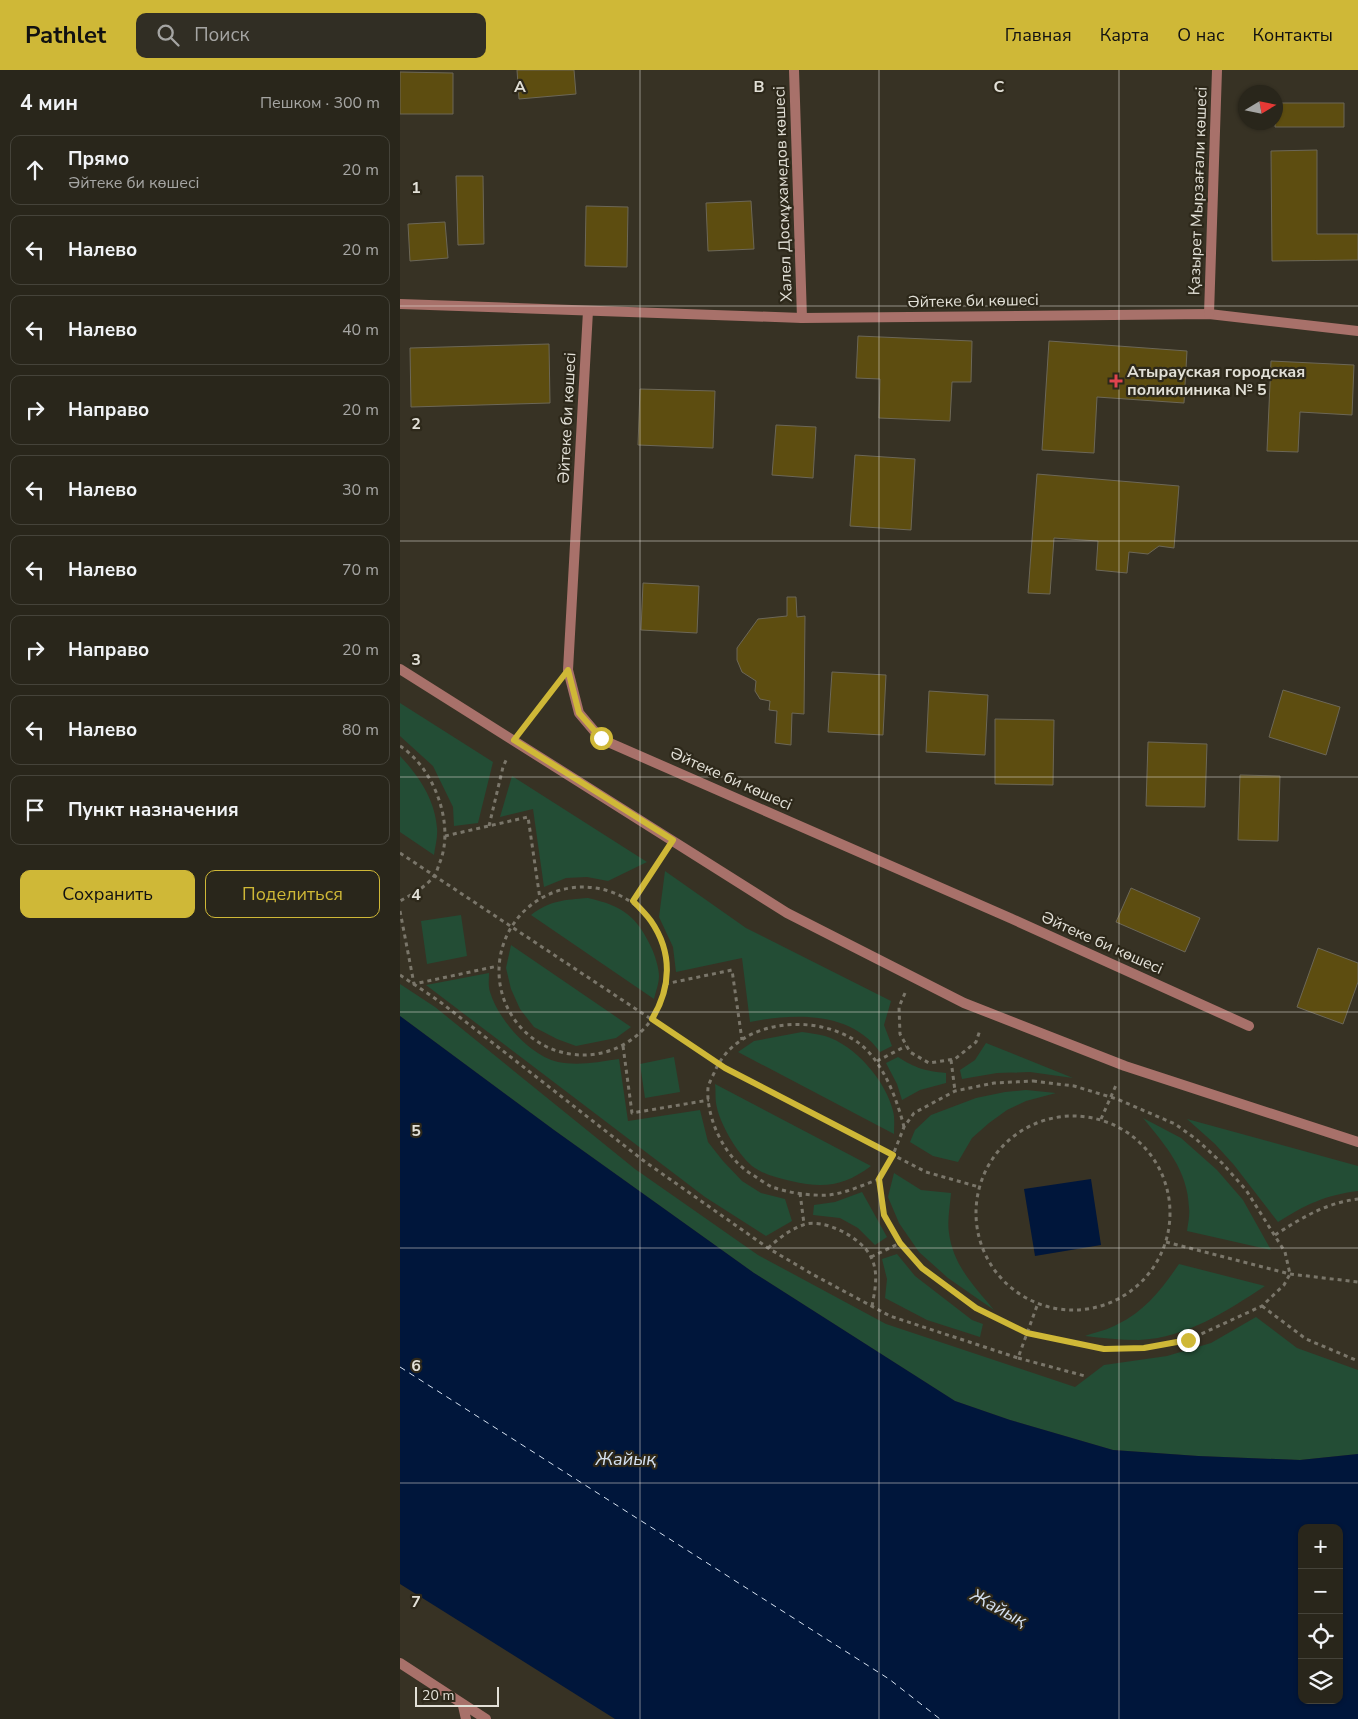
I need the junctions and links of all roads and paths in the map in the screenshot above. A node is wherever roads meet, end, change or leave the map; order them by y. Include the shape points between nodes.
1 (794, 70) edge
2 (1217, 70) edge
3 (400, 304) edge
4 (588, 311) junction
5 (1209, 314) junction
6 (802, 318) junction
7 (1358, 331) edge
8 (400, 668) edge
9 (568, 670) junction
10 (514, 740) junction
11 (400, 746) edge
12 (489, 826) junction
13 (445, 836) junction
14 (673, 840) junction
15 (400, 853) edge
16 (435, 876) junction
17 (540, 899) junction
18 (400, 901) edge
19 (633, 901) junction
20 (400, 911) edge
21 (510, 926) junction
22 (498, 966) junction
23 (400, 975) edge
24 (913, 977) junction
25 (414, 984) junction
26 (666, 984) junction
27 (987, 1013) junction
28 (652, 1019) junction
29 (1249, 1026) dead end
30 (742, 1040) junction
31 (623, 1046) junction
32 (906, 1046) junction
33 (951, 1060) junction
34 (877, 1061) junction
35 (718, 1063) junction
36 (1124, 1066) junction
37 (955, 1092) junction
38 (1110, 1097) junction
39 (709, 1100) junction
40 (1101, 1119) junction
41 (904, 1127) junction
42 (1358, 1142) edge
43 (893, 1155) junction
44 (879, 1179) junction
45 (979, 1187) junction
46 (800, 1193) junction
47 (1358, 1199) edge
48 (804, 1224) junction
49 (1275, 1235) junction
50 (1166, 1242) junction
51 (900, 1243) junction
52 (768, 1248) junction
53 (871, 1257) junction
54 (1290, 1274) junction
55 (1358, 1282) edge
56 (1038, 1303) junction
57 (872, 1306) junction
58 (1262, 1306) junction
59 (1027, 1333) junction
60 (1018, 1358) junction
61 (1358, 1361) edge
62 (1084, 1376) dead end
63 (400, 1663) edge
64 (463, 1706) junction
65 (466, 1719) edge
66 (486, 1719) edge

1 - 6 street, Халел Досмұхамедов көшесі
2 - 5 street, Қазырет Мырзағали көшесі
3 - 4 street, Әйтеке би көшесі
4 - 6 street, Әйтеке би көшесі
4 - 9 street, Әйтеке би көшесі
5 - 6 street, Әйтеке би көшесі
5 - 7 street, Әйтеке би көшесі
8 - 10 street
9 - 10 path
9 - 29 street, Әйтеке би көшесі via 579,713 601,738
10 - 12 path via 503,767
10 - 14 street
11 - 13 path via 430,780 444,815
12 - 13 path
12 - 17 path via 528,817
13 - 16 path via 445,849
14 - 19 path
14 - 24 street via 788,913
15 - 16 path
16 - 18 path
16 - 21 path
17 - 19 path via 552,892 579,886 605,889
17 - 21 path
19 - 26 path via 651,921 664,947
20 - 25 path
21 - 22 path via 500,950
21 - 28 path
22 - 25 path
22 - 31 path via 504,1004 518,1027 539,1044 566,1055 595,1056
23 - 25 path
24 - 27 street
24 - 32 path via 899,1007 900,1034
25 - 52 path via 644,1162
26 - 28 path via 661,1004
26 - 30 path via 732,970
27 - 33 path via 976,1042
27 - 36 street
28 - 31 path
28 - 35 path
30 - 34 path via 777,1026 805,1024 836,1031 860,1044
30 - 35 path via 730,1048
31 - 39 path via 632,1113
32 - 33 path via 910,1052 929,1062
32 - 34 path
33 - 37 path
34 - 41 path via 899,1106
35 - 39 path via 708,1087
35 - 43 path
36 - 38 path
36 - 42 street
37 - 38 path via 994,1083 1033,1081 1074,1086
37 - 41 path via 914,1113
38 - 40 path
38 - 49 path via 1175,1124 1196,1139 1246,1190
39 - 46 path via 719,1139 743,1170 772,1186
40 - 45 path via 1070,1115 1040,1121 1026,1128 1013,1136 992,1158
40 - 50 path via 1129,1132 1151,1153 1165,1180 1171,1211
41 - 43 path
43 - 44 path
43 - 45 path via 926,1172
44 - 46 path via 829,1195
44 - 51 path via 884,1215
45 - 56 path via 976,1220 984,1253 1003,1281 1030,1301
46 - 48 path
47 - 49 path via 1311,1212
48 - 52 path
48 - 53 path via 827,1225 852,1236
49 - 54 path via 1285,1252
50 - 54 path
50 - 56 path via 1151,1272 1127,1295 1096,1308 1062,1310
51 - 53 path
51 - 59 path via 922,1268 976,1308
52 - 57 path
53 - 57 path via 877,1281
54 - 55 path
54 - 58 path via 1284,1285
56 - 59 path
57 - 60 path via 890,1316
58 - 59 path via 1188,1340 1144,1348 1104,1349
58 - 61 path via 1306,1339
59 - 60 path
60 - 62 path
63 - 64 street
64 - 65 street
64 - 66 street

